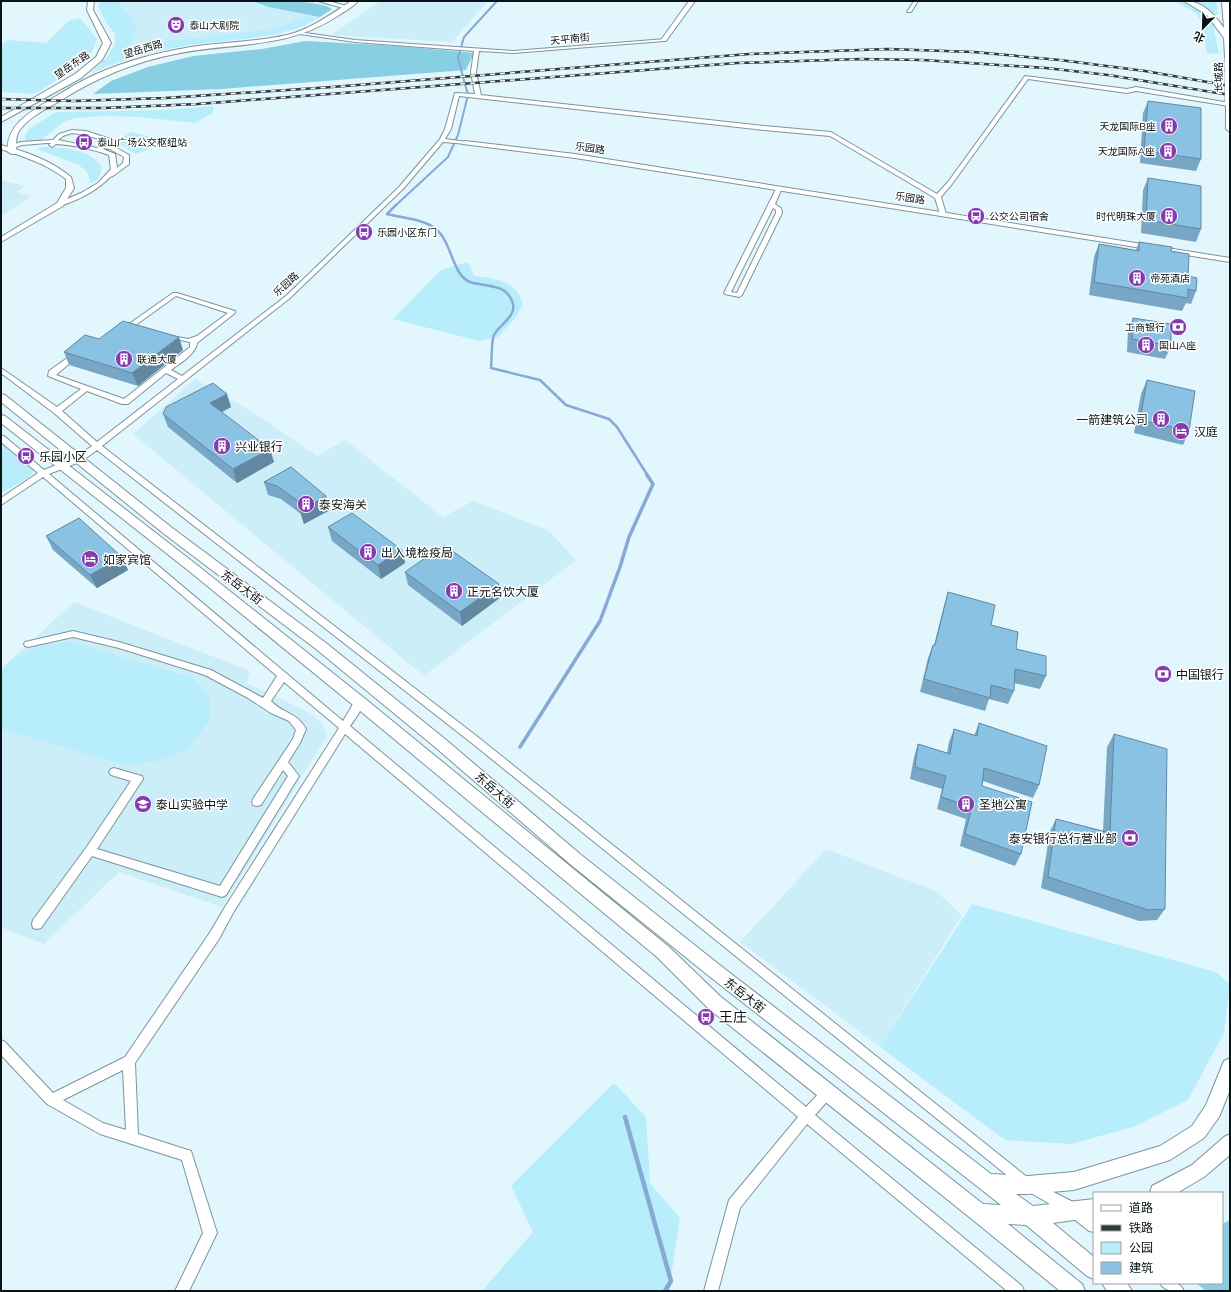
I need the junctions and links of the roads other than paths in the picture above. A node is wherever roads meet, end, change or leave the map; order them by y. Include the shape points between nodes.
1 (91, 1) edge
2 (321, 1) edge
3 (338, 1) edge
4 (692, 1) edge
5 (916, 1) edge
6 (1188, 1) edge
7 (1226, 1) edge
8 (351, 4) edge
9 (908, 11) dead end
10 (300, 33) junction
11 (1228, 38) junction
12 (664, 40) joint
13 (477, 50) junction
14 (1229, 57) edge
15 (78, 76) junction
16 (93, 78) junction
17 (475, 95) junction
18 (1229, 102) edge
19 (1, 120) edge
20 (1230, 129) edge
21 (445, 141) junction
22 (55, 142) junction
23 (464, 143) joint
24 (1, 147) edge
25 (11, 149) junction
26 (98, 149) junction
27 (103, 180) junction
28 (779, 188) junction
29 (938, 197) junction
30 (60, 204) junction
31 (772, 205) junction
32 (943, 214) junction
33 (1, 240) edge
34 (1230, 260) edge
35 (168, 336) edge
36 (198, 338) junction
37 (1, 370) edge
38 (166, 370) junction
39 (183, 379) junction
40 (86, 388) junction
41 (1, 397) edge
42 (57, 411) junction
43 (1, 418) edge
44 (1, 438) edge
45 (97, 446) junction
46 (79, 458) junction
47 (62, 467) junction
48 (44, 473) junction
49 (1, 502) edge
50 (28, 644) dead end
51 (283, 675) junction
52 (251, 695) junction
53 (266, 701) junction
54 (358, 701) junction
55 (274, 710) junction
56 (345, 727) junction
57 (282, 762) junction
58 (114, 772) dead end
59 (257, 802) dead end
60 (90, 851) junction
61 (37, 924) dead end
62 (1, 1046) edge
63 (129, 1061) junction
64 (1230, 1067) edge
65 (828, 1092) junction
66 (52, 1100) junction
67 (806, 1116) junction
68 (132, 1138) junction
69 (1230, 1143) edge
70 (987, 1184) junction
71 (1028, 1185) junction
72 (1160, 1192) edge
73 (1093, 1208) edge
74 (1074, 1210) junction
75 (980, 1213) junction
76 (1030, 1216) junction
77 (1093, 1225) edge
78 (1093, 1267) edge
79 (1113, 1284) edge
80 (1168, 1284) edge
81 (182, 1291) edge
82 (710, 1291) edge
83 (1017, 1291) edge
84 (1074, 1291) edge
85 (1122, 1291) edge
86 (1177, 1291) edge

1 - 15 main road, 望岳东路 via 90,10 107,43 99,58
2 - 8 street
3 - 8 street
4 - 12 street
5 - 9 street
6 - 11 main road via 1214,19 1217,27
7 - 11 main road, 长城路
8 - 10 main road, 望岳西路 via 328,20
10 - 13 street, 天平南街 via 355,41
10 - 16 main road, 望岳西路 via 161,54
11 - 14 main road, 长城路
12 - 13 street, 天平南街 via 513,52
13 - 17 street via 473,64
14 - 18 main road, 长城路, bridge
15 - 16 main road
15 - 19 main road, 望岳东路
16 - 25 main road, 望岳西路 via 25,119 15,132
17 - 21 street via 457,94
17 - 29 street via 831,134
18 - 20 main road, 长城路
18 - 29 street via 1027,77
21 - 23 street, 乐园路
21 - 39 street, 乐园路 via 401,188 288,297
22 - 25 street
22 - 25 street via 34,149
22 - 26 street
22 - 26 street via 60,135 71,132 96,135 112,141
23 - 28 street, 乐园路 via 574,156
24 - 25 street
25 - 30 street via 39,159 69,178 70,188
26 - 27 street via 112,154 114,169
26 - 27 street via 111,147 127,156 126,164
27 - 30 street via 83,194
28 - 31 street
28 - 32 street, 乐园路
29 - 32 street
30 - 33 street
31 - 31 street via 768,210 727,292 739,295 779,213 779,209
32 - 34 street, 乐园路
35 - 36 street via 188,340
36 - 38 street via 190,351
36 - 40 street via 233,312 175,294 103,346 90,341 52,373 52,376
37 - 42 street
38 - 39 street
38 - 40 street via 125,402
39 - 45 street, 乐园路
40 - 42 street
41 - 46 main road, 东岳大街
42 - 45 street
43 - 47 main road, 东岳大街
44 - 48 street
45 - 46 street, 乐园路
45 - 71 street via 473,738
46 - 47 street, 乐园路
46 - 70 main road, 东岳大街 via 167,530 321,646 440,743 575,859
47 - 48 street, 乐园路
47 - 54 main road, 东岳大街
48 - 49 street, 乐园路
48 - 51 street
50 - 52 street via 73,634 208,672
51 - 53 street
51 - 56 street
52 - 53 street
52 - 55 street
53 - 55 street
54 - 56 street
54 - 65 main road, 东岳大街 via 663,952 715,1003
55 - 57 street via 292,718 301,729 297,740
56 - 63 street via 215,935
56 - 67 street
57 - 59 street
57 - 60 street via 294,776 222,892
58 - 60 street via 138,779
60 - 61 street
62 - 66 street
63 - 66 street
63 - 68 street
64 - 71 main road via 1213,1110 1198,1132 1164,1154 1074,1181
65 - 67 street
65 - 75 main road, 东岳大街
66 - 68 street via 100,1128
67 - 82 street via 734,1205
67 - 83 street
68 - 81 street via 187,1155 210,1233
69 - 72 main road via 1198,1171
70 - 71 main road
70 - 76 main road, 东岳大街
71 - 74 street
73 - 74 main road
74 - 76 main road
74 - 77 street
75 - 76 main road
75 - 84 main road, 东岳大街
76 - 78 main road, 东岳大街
79 - 85 main road
80 - 86 street

